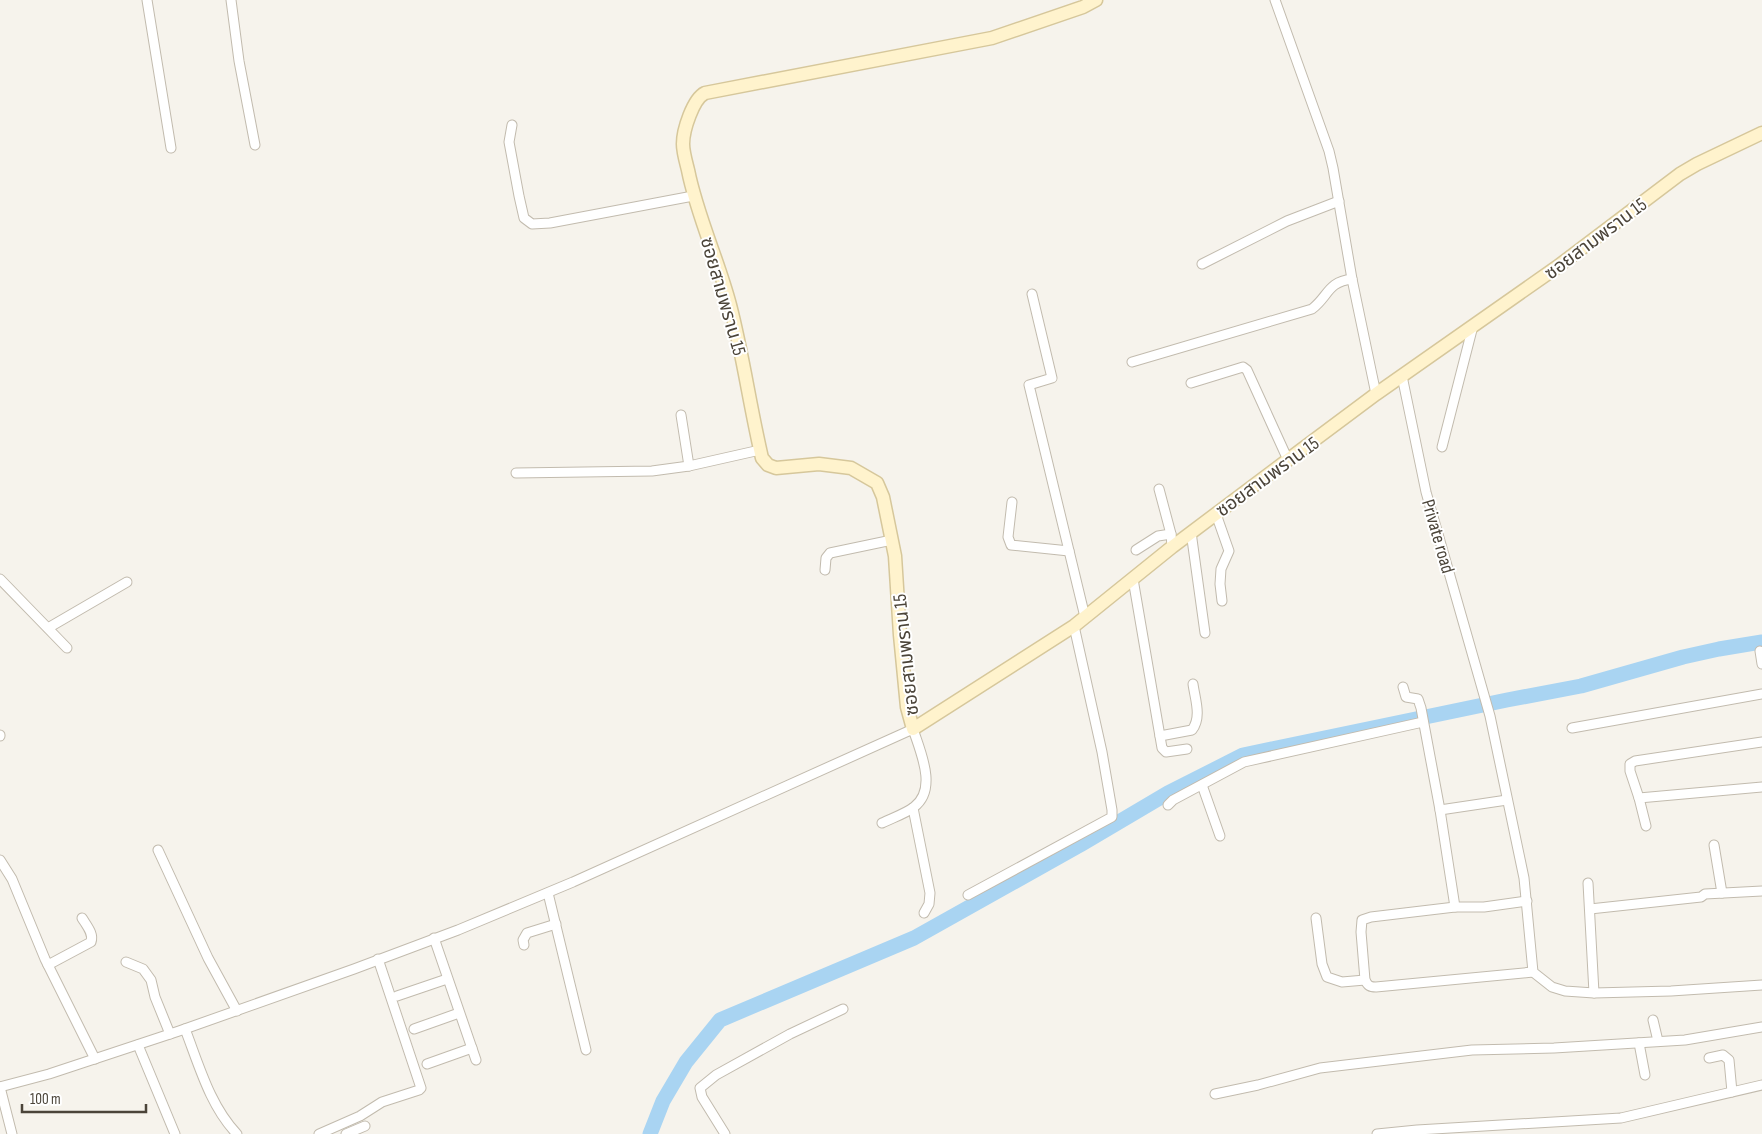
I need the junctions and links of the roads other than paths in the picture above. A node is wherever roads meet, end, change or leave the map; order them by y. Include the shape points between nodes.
1 (148, 0) edge
2 (231, 0) edge
3 (1096, 0) edge
4 (1275, 0) edge
5 (512, 125) dead end
6 (1762, 133) edge
7 (255, 145) dead end
8 (171, 148) dead end
9 (693, 196) junction
10 (1339, 202) junction
11 (1202, 264) dead end
12 (1352, 279) junction
13 (1032, 294) dead end
14 (1473, 326) junction
15 (1132, 362) dead end
16 (1402, 376) junction
17 (1190, 383) dead end
18 (1376, 394) junction
19 (681, 415) dead end
20 (1442, 447) dead end
21 (760, 450) junction
22 (1288, 460) junction
23 (689, 466) junction
24 (516, 473) dead end
25 (1159, 489) dead end
26 (1012, 502) dead end
27 (1216, 514) junction
28 (1191, 532) junction
29 (1171, 534) junction
30 (892, 540) junction
31 (1172, 547) junction
32 (1136, 550) dead end
33 (1069, 551) junction
34 (825, 570) dead end
35 (1133, 578) junction
36 (0, 579) edge
37 (127, 582) dead end
38 (1222, 601) dead end
39 (1085, 617) junction
40 (1074, 626) junction
41 (48, 628) junction
42 (1205, 634) dead end
43 (67, 648) dead end
44 (1760, 651) dead end
45 (1762, 664) edge
46 (1193, 684) dead end
47 (1403, 687) dead end
48 (1762, 694) edge
49 (1423, 720) junction
50 (1572, 728) dead end
51 (913, 729) junction
52 (1160, 736) junction
53 (1762, 742) edge
54 (1187, 749) dead end
55 (1202, 785) junction
56 (1762, 787) edge
57 (1639, 798) junction
58 (1507, 800) junction
59 (1168, 805) dead end
60 (913, 808) junction
61 (1440, 810) junction
62 (882, 823) dead end
63 (1646, 826) dead end
64 (1220, 836) dead end
65 (1714, 845) dead end
66 (158, 850) dead end
67 (0, 860) edge
68 (1588, 883) dead end
69 (1762, 891) edge
70 (548, 893) junction
71 (1722, 893) junction
72 (968, 895) dead end
73 (1527, 901) junction
74 (1455, 907) junction
75 (1590, 909) junction
76 (924, 913) dead end
77 (82, 918) dead end
78 (1316, 918) dead end
79 (556, 924) junction
80 (434, 938) junction
81 (524, 945) dead end
82 (378, 959) junction
83 (126, 962) dead end
84 (48, 965) junction
85 (1533, 972) junction
86 (447, 979) junction
87 (1365, 980) junction
88 (1762, 985) edge
89 (1594, 993) junction
90 (397, 996) dead end
91 (843, 1009) dead end
92 (237, 1011) junction
93 (459, 1013) junction
94 (1653, 1020) dead end
95 (1762, 1027) edge
96 (185, 1029) junction
97 (414, 1029) dead end
98 (170, 1034) junction
99 (1658, 1041) junction
100 (1639, 1043) junction
101 (138, 1045) junction
102 (472, 1048) junction
103 (586, 1050) dead end
104 (1709, 1058) dead end
105 (94, 1059) junction
106 (476, 1060) dead end
107 (428, 1064) dead end
108 (1645, 1075) dead end
109 (1762, 1085) edge
110 (0, 1087) edge
111 (1732, 1092) junction
112 (1215, 1094) dead end
113 (360, 1116) junction
114 (367, 1130) edge
115 (12, 1134) edge
116 (174, 1134) edge
117 (237, 1134) edge
118 (318, 1134) edge
119 (346, 1134) edge
120 (725, 1134) edge
121 (1377, 1134) edge

1 - 8 street
2 - 7 street
3 - 9 street, ซอยสามพราน 15 via 992,38 700,96 694,104 683,144
4 - 10 street via 1329,151
5 - 9 street via 509,142 514,169 524,218 532,224
6 - 14 street, ซอยสามพราน 15 via 1680,174
9 - 21 street, ซอยสามพราน 15 via 729,303
10 - 11 street via 1287,221
10 - 12 street
12 - 15 street via 1334,284 1312,310
12 - 18 street
13 - 33 street via 1052,378 1029,385
14 - 16 street, ซอยสามพราน 15
14 - 20 street
16 - 18 street, ซอยสามพราน 15
16 - 58 street, Private road via 1426,492 1485,694
17 - 22 street via 1243,367 1247,370
18 - 22 street, ซอยสามพราน 15
19 - 23 street
21 - 23 street
21 - 30 street, ซอยสามพราน 15 via 768,465 776,468 835,465 851,468 877,483
22 - 27 street, ซอยสามพราน 15
23 - 24 street via 635,472
25 - 29 street
26 - 33 street via 1008,537 1011,545
27 - 28 street, ซอยสามพราน 15
27 - 38 street via 1229,551 1221,569
28 - 31 street, ซอยสามพราน 15
28 - 42 street
29 - 31 street
29 - 32 street via 1158,536
30 - 34 street via 830,553
30 - 51 street, ซอยสามพราน 15 via 908,707
31 - 35 street, ซอยสามพราน 15
33 - 39 street
35 - 39 street, ซอยสามพราน 15
35 - 52 street
36 - 41 street
37 - 41 street
39 - 40 street, ซอยสามพราน 15
40 - 51 street, ซอยสามพราน 15
40 - 72 street via 1102,752 1112,817
41 - 43 street
44 - 45 street
46 - 52 street via 1197,714 1195,726 1192,730
47 - 49 street via 1406,697 1419,700
48 - 50 street
49 - 55 street via 1244,762
49 - 61 street
51 - 60 street via 923,758 926,784 919,803
51 - 70 street
52 - 54 street via 1166,752
53 - 57 street via 1635,761 1630,764 1630,771
55 - 59 street
55 - 64 street
56 - 57 street
57 - 63 street
58 - 61 street
58 - 73 street, Private road
60 - 62 street
60 - 76 street via 930,893
61 - 74 street
65 - 71 street
66 - 92 street via 208,958
67 - 84 street via 12,879
68 - 75 street
69 - 71 street
70 - 79 street
70 - 80 street
71 - 75 street
73 - 74 street
73 - 85 street, Private road
74 - 87 street via 1371,916 1362,920
75 - 89 street
77 - 84 street via 90,931 91,942
78 - 87 street via 1327,978 1342,982
79 - 81 street via 527,933
79 - 103 street
80 - 82 street
80 - 86 street
82 - 92 street
82 - 113 street via 421,1088 382,1102
83 - 98 street via 143,969 151,980
84 - 105 street
85 - 87 street via 1371,987
85 - 89 street via 1559,990
86 - 90 street
86 - 93 street
88 - 89 street
91 - 120 street via 782,1038 716,1075 700,1088 702,1097
92 - 96 street
93 - 97 street
93 - 102 street
94 - 99 street
95 - 99 street via 1685,1040
96 - 98 street
96 - 117 street via 224,1121
98 - 101 street
99 - 100 street
100 - 108 street
100 - 112 street via 1472,1050 1320,1068
101 - 105 street
101 - 116 street
102 - 106 street
102 - 107 street
104 - 111 street via 1722,1055 1729,1060
105 - 110 street
109 - 111 street
110 - 115 street
111 - 121 street via 1621,1118
113 - 114 street
113 - 118 street
114 - 119 street

